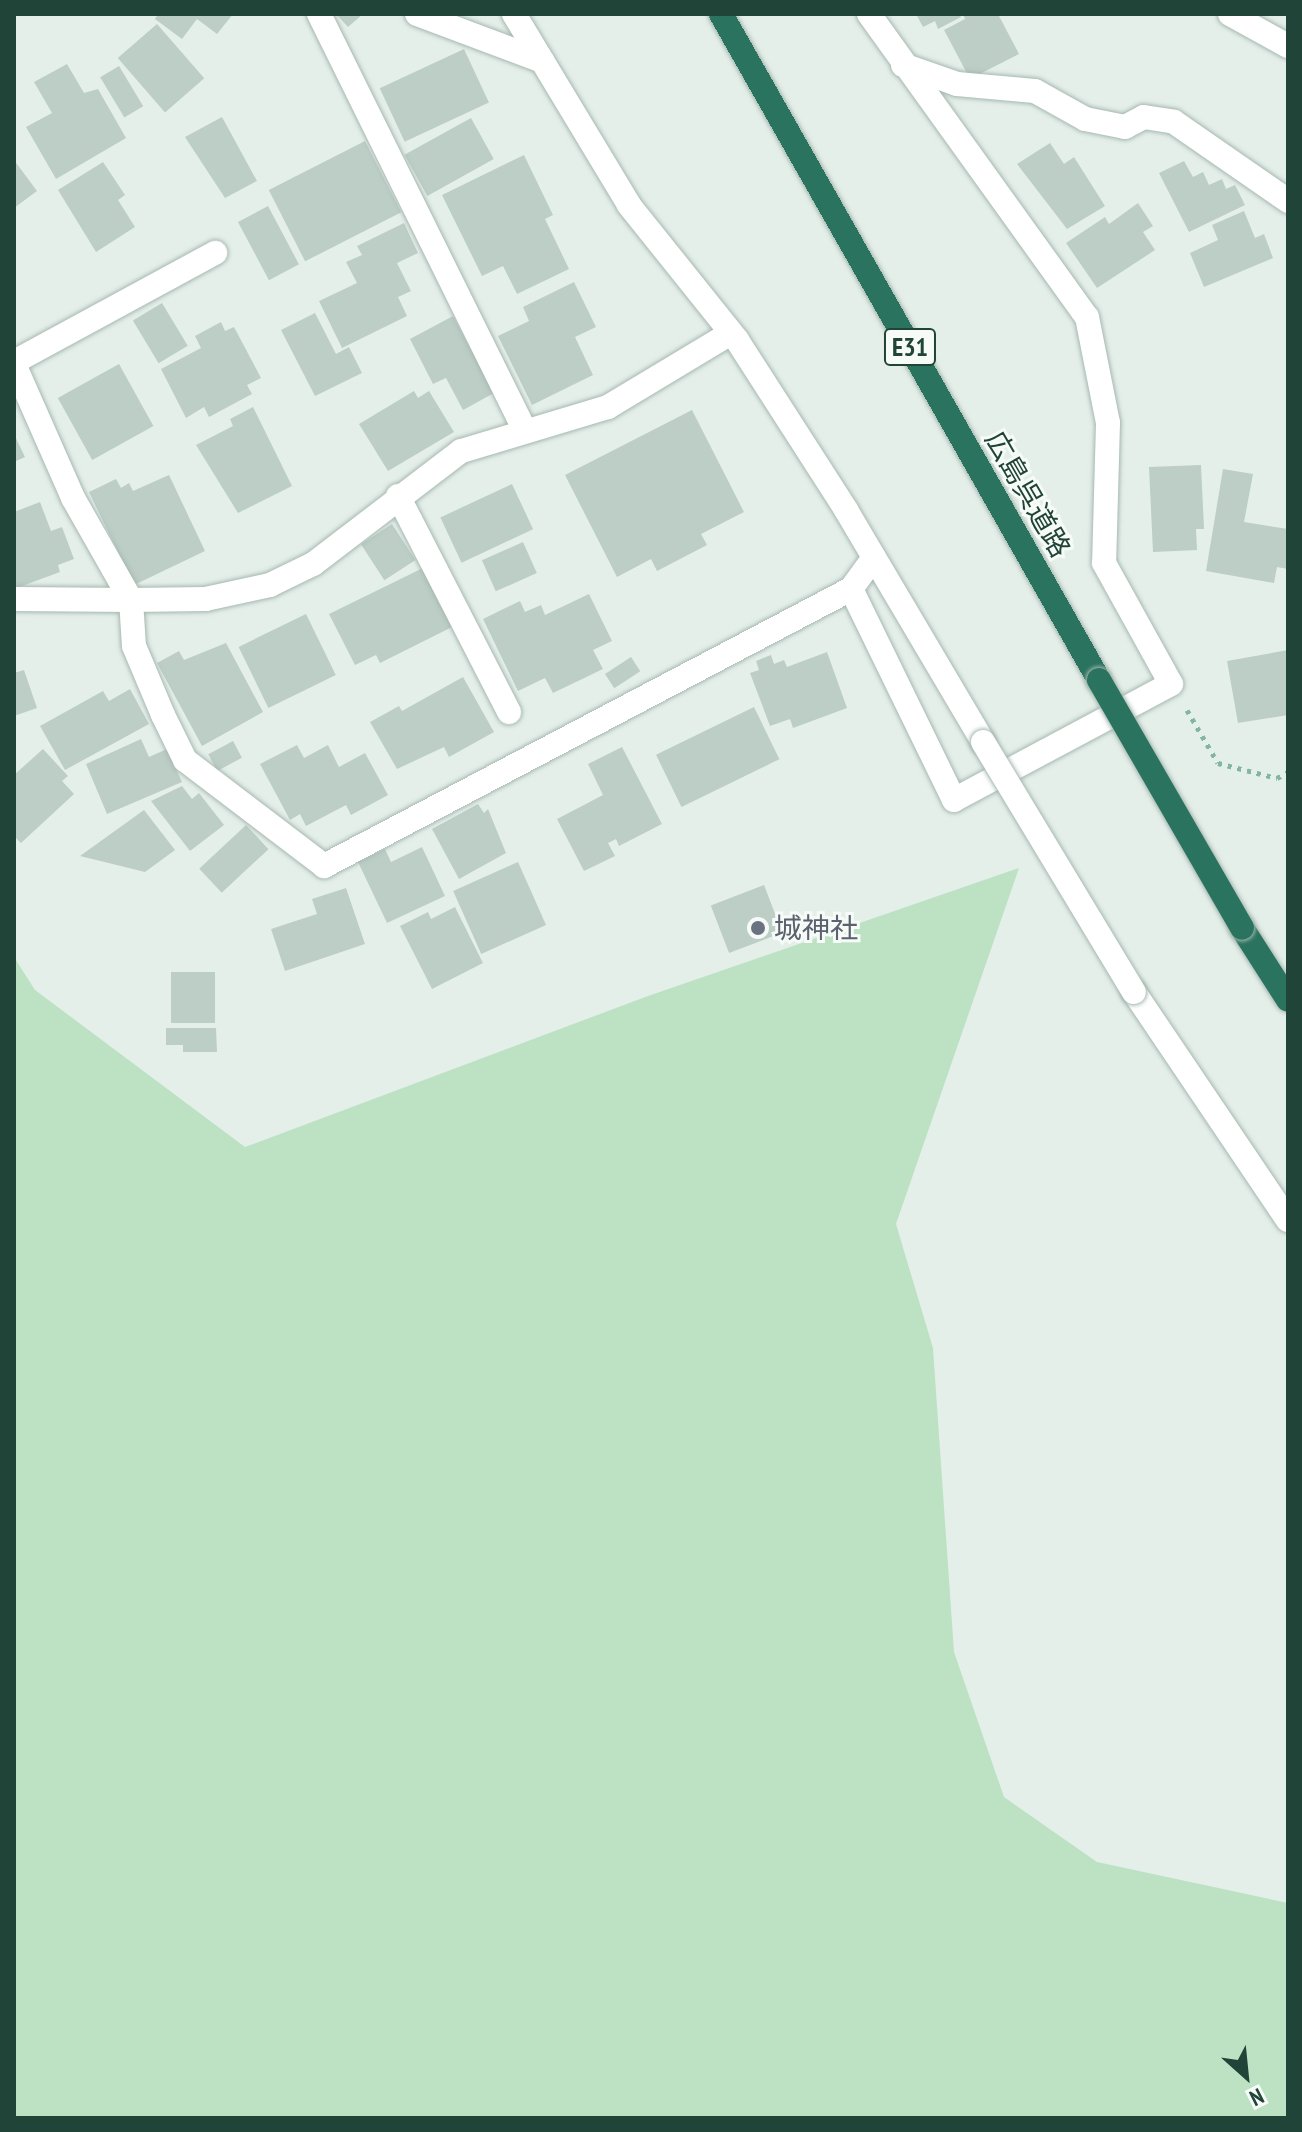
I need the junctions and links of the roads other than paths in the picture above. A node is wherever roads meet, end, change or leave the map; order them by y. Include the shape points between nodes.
1 (319, 14) edge
2 (417, 14) edge
3 (514, 14) edge
4 (721, 14) edge
5 (869, 14) edge
6 (1230, 14) edge
7 (1288, 46) edge
8 (543, 61) junction
9 (903, 65) junction
10 (1288, 201) edge
11 (215, 253) dead end
12 (731, 333) junction
13 (14, 363) edge
14 (524, 429) junction
15 (398, 496) junction
16 (874, 557) junction
17 (851, 589) junction
18 (14, 599) edge
19 (131, 600) junction
20 (509, 712) dead end
21 (1288, 1000) edge
22 (1288, 1220) edge

1 - 14 street
2 - 8 street
3 - 8 street
4 - 21 highway, 広島呉道路 / E31, bridge via 1099,680
5 - 9 street
6 - 7 street
8 - 12 street via 629,205
9 - 10 street via 957,84 1035,91 1085,119 1125,127 1144,117 1174,122
9 - 17 street via 1087,317 1108,423 1104,563 1171,684 954,800
11 - 13 street
12 - 14 street via 608,407
12 - 16 street
13 - 19 street via 73,498
14 - 15 street via 461,451
15 - 19 street via 313,564 270,585 206,599
15 - 20 street
16 - 17 street
16 - 22 street, bridge via 1134,992
17 - 19 street via 324,866 185,760 134,646
18 - 19 street

